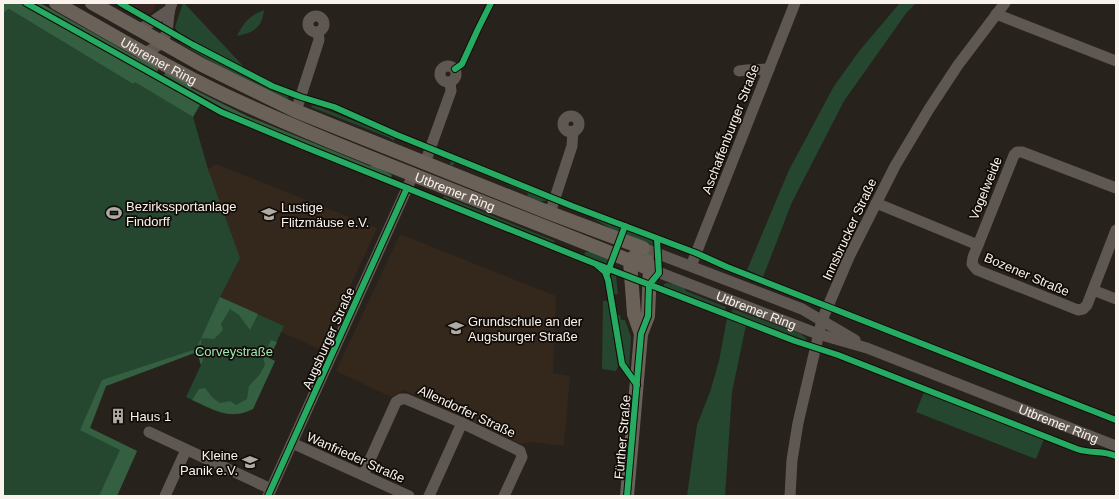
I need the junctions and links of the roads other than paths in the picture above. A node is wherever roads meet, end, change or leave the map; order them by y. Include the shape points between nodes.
1 (56, 3) edge
2 (92, 3) edge
3 (795, 3) edge
4 (1005, 3) edge
5 (171, 6) edge
6 (996, 14) junction
7 (139, 30) junction
8 (318, 32) dead end
9 (161, 42) junction
10 (145, 53) junction
11 (1116, 61) edge
12 (769, 69) junction
13 (739, 71) dead end
14 (450, 82) dead end
15 (296, 111) junction
16 (573, 131) dead end
17 (425, 163) junction
18 (414, 175) junction
19 (1116, 188) edge
20 (876, 203) junction
21 (550, 213) junction
22 (1116, 230) edge
23 (978, 245) junction
24 (643, 248) junction
25 (630, 261) junction
26 (691, 266) junction
27 (650, 269) junction
28 (1093, 290) junction
29 (1116, 299) edge
30 (822, 320) junction
31 (641, 334) junction
32 (818, 334) junction
33 (867, 348) junction
34 (462, 423) junction
35 (149, 432) dead end
36 (292, 443) junction
37 (1116, 446) edge
38 (186, 450) junction
39 (363, 475) junction
40 (270, 493) edge
41 (165, 496) edge
42 (409, 496) edge
43 (429, 496) edge
44 (504, 496) edge
45 (627, 496) edge
46 (790, 496) edge

1 - 10 main road, Utbremer Ring
2 - 7 main road, Utbremer Ring
3 - 12 street, Aschaffenburger Straße
4 - 6 street, Innsbrucker Straße
5 - 7 street
5 - 9 street via 167,29
6 - 11 street
6 - 20 street, Innsbrucker Straße via 958,64 929,109
7 - 9 main road, Utbremer Ring
8 - 15 street via 319,40
9 - 10 street
9 - 15 main road, Utbremer Ring
10 - 18 main road, Utbremer Ring via 243,103
12 - 13 street
12 - 26 street, Aschaffenburger Straße
14 - 17 street, Utbremer Ring via 450,91
15 - 17 main road, Utbremer Ring
16 - 21 street via 572,146
17 - 21 main road, Utbremer Ring
18 - 25 main road, Utbremer Ring
18 - 36 street, Augsburger Straße
19 - 23 street, Vogelweide via 1017,152
20 - 23 street, Bozener Straße
20 - 30 street, Innsbrucker Straße
21 - 24 main road, Utbremer Ring
22 - 28 street
23 - 28 street, Bozener Straße via 972,264 977,270 1078,310 1087,305
24 - 25 main road
24 - 26 street, Utbremer Ring
24 - 27 main road, Fürther Straße
25 - 27 main road, Utbremer Ring
25 - 31 main road, Fürther Straße via 634,314
26 - 30 street, Utbremer Ring
27 - 31 main road, Fürther Straße via 648,316
27 - 32 street, Utbremer Ring
28 - 29 street
30 - 32 street, Innsbrucker Straße
30 - 33 street, Utbremer Ring
31 - 45 main road, Fürther Straße
32 - 33 street, Utbremer Ring
32 - 46 street, Innsbrucker Straße via 798,423
33 - 37 street, Utbremer Ring
34 - 39 street, Allendorfer Straße via 401,399 396,402
34 - 43 street
34 - 44 street, Allendorfer Straße via 520,451 522,457
35 - 38 street
36 - 39 street, Wanfrieder Straße
36 - 40 street, Augsburger Straße
38 - 40 street
38 - 41 street
39 - 42 street, Wanfrieder Straße

